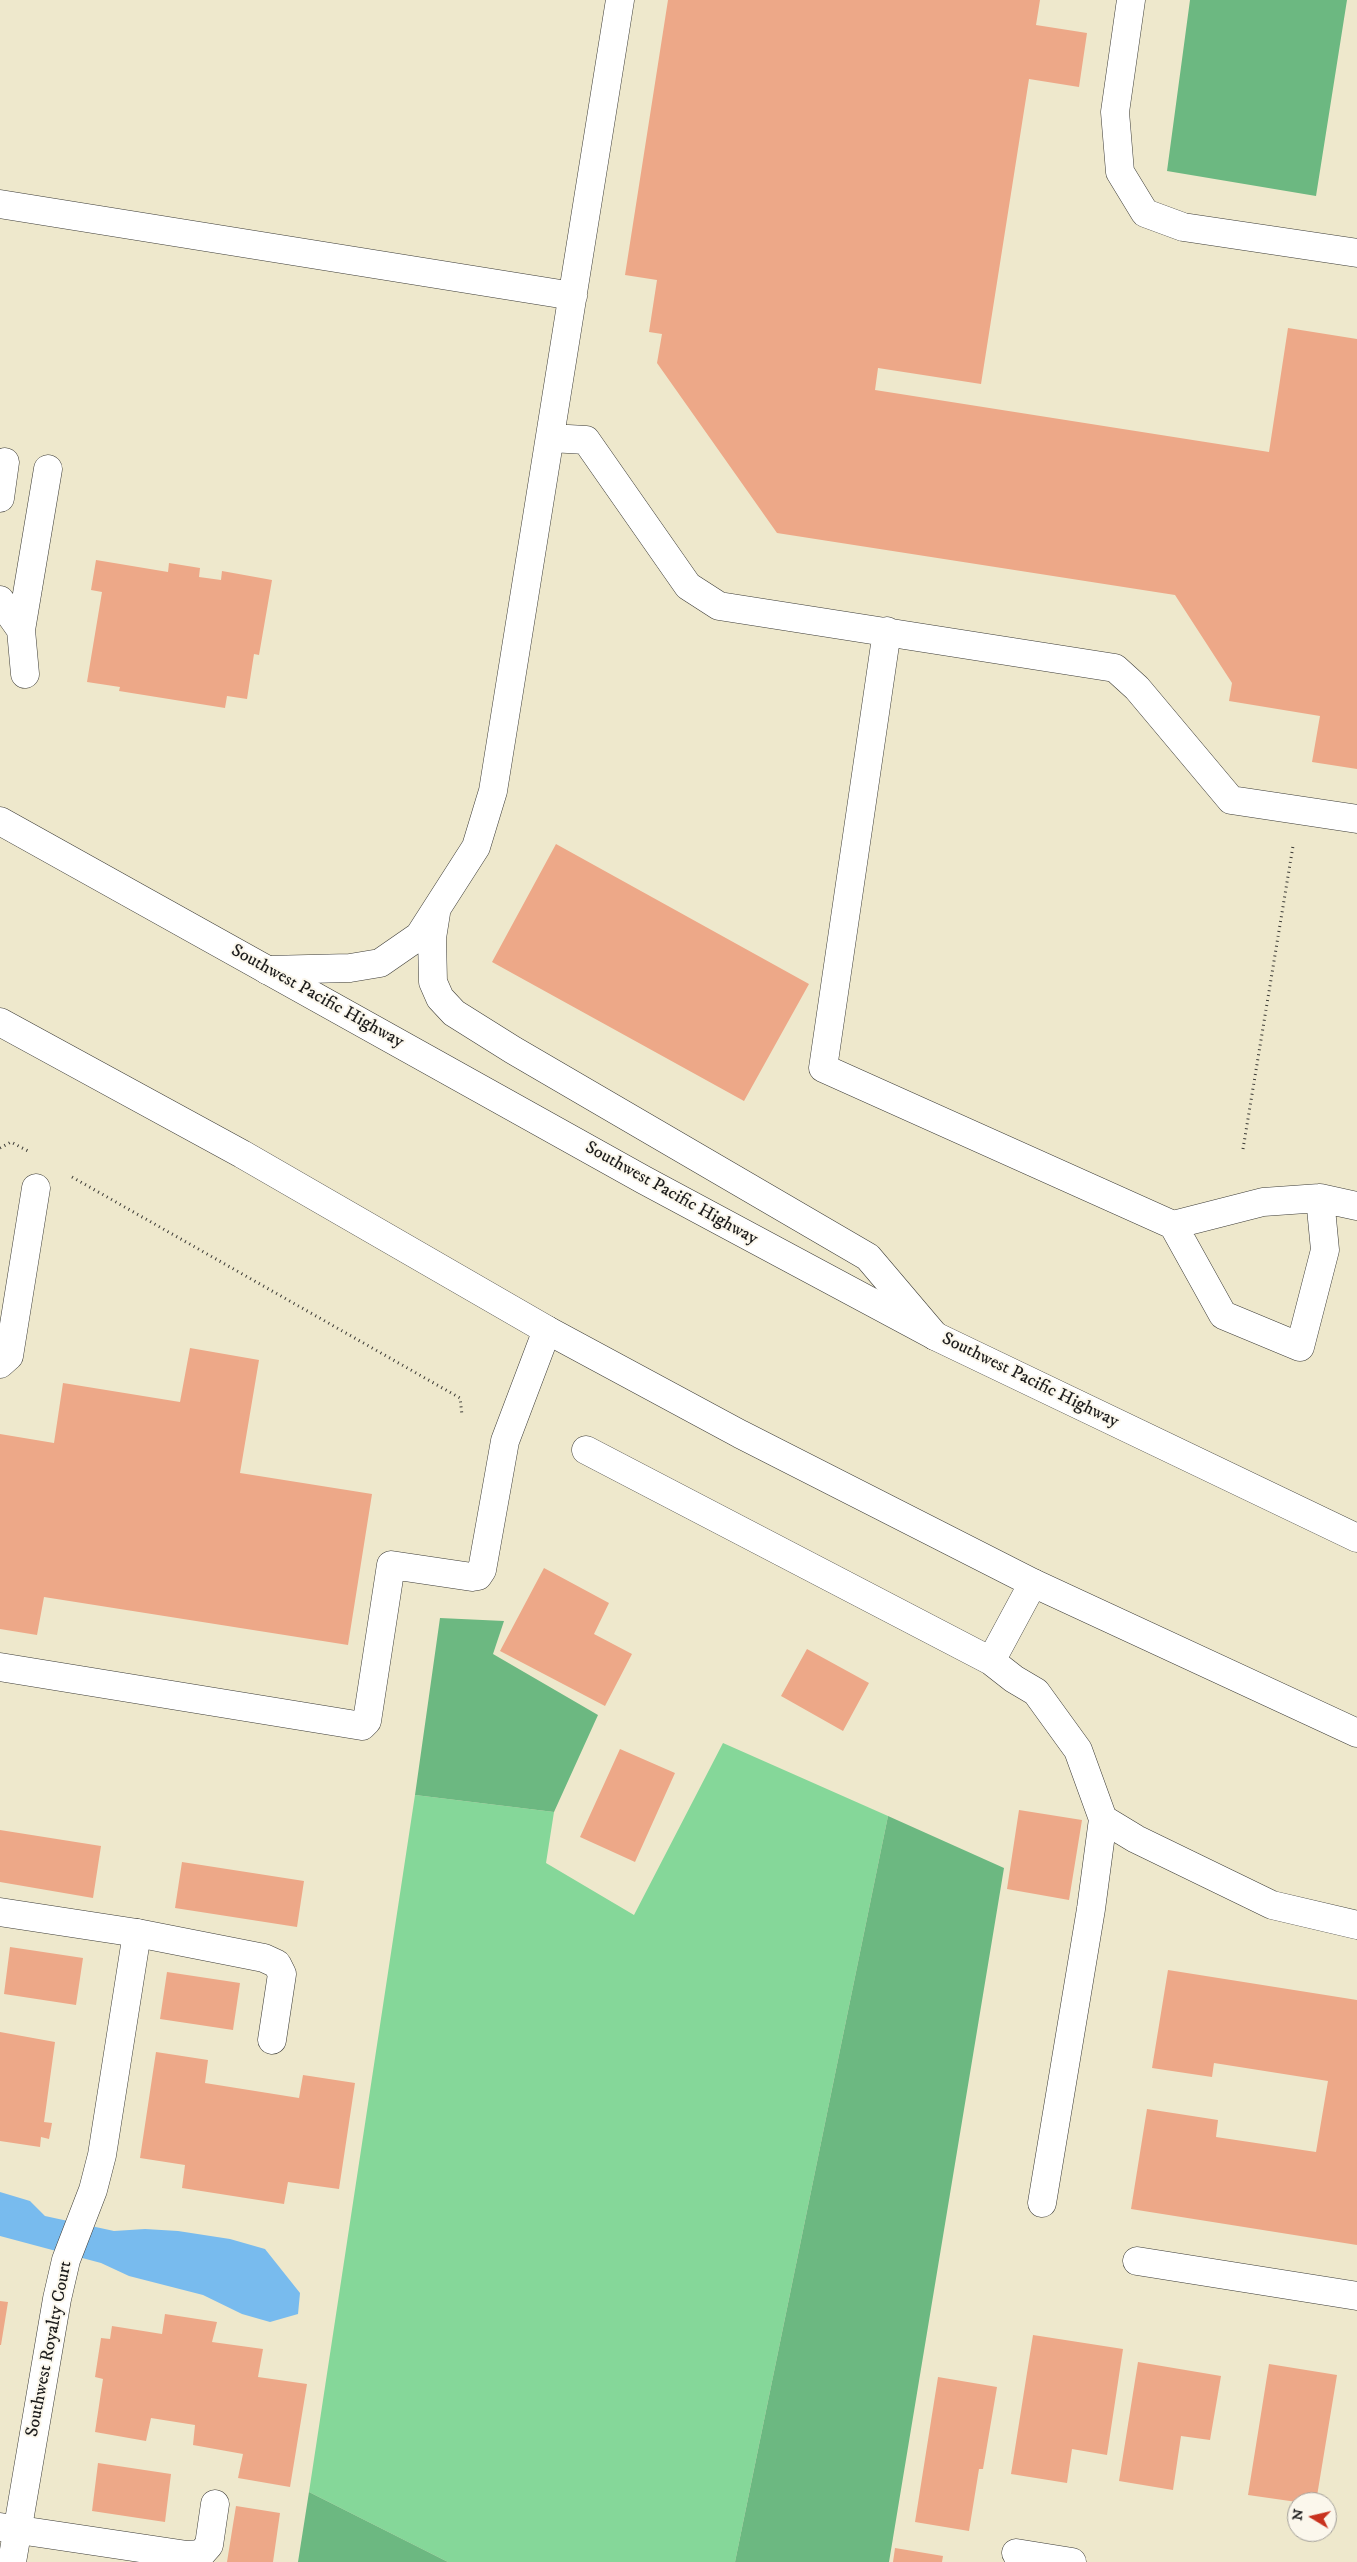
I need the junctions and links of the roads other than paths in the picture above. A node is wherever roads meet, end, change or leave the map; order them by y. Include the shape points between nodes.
1 (620, 0) edge
2 (1132, 0) edge
3 (0, 204) edge
4 (1357, 253) edge
5 (573, 296) junction
6 (550, 438) junction
7 (5, 462) dead end
8 (48, 469) dead end
9 (0, 498) edge
10 (0, 600) edge
11 (21, 630) junction
12 (887, 631) junction
13 (25, 674) dead end
14 (1357, 819) edge
15 (0, 821) edge
16 (436, 911) junction
17 (267, 970) junction
18 (0, 1022) edge
19 (36, 1188) dead end
20 (1320, 1198) junction
21 (1357, 1206) edge
22 (1173, 1225) junction
23 (547, 1330) junction
24 (935, 1336) junction
25 (0, 1364) edge
26 (586, 1450) dead end
27 (1357, 1538) edge
28 (1033, 1583) junction
29 (991, 1661) junction
30 (0, 1668) edge
31 (1357, 1733) edge
32 (1103, 1819) junction
33 (0, 1912) edge
34 (1357, 1925) edge
35 (137, 1933) junction
36 (272, 2040) dead end
37 (1042, 2203) dead end
38 (1137, 2261) dead end
39 (1357, 2296) edge
40 (215, 2504) dead end
41 (8, 2528) edge
42 (1016, 2553) dead end
43 (12, 2562) edge
44 (1072, 2562) edge

1 - 5 main road
2 - 4 main road via 1115,112 1120,172 1145,213 1183,227
3 - 5 main road
5 - 6 main road
6 - 12 main road via 586,440 688,586 719,606
6 - 16 main road via 493,791 476,847
7 - 9 main road
8 - 11 main road
10 - 11 main road
11 - 13 main road
12 - 14 main road via 1115,668 1137,688 1231,800
12 - 22 main road via 823,1068
15 - 17 main road, Southwest Pacific Highway
16 - 17 main road via 420,936 380,962 350,968
16 - 24 main road via 432,938 434,982 440,998 454,1013 868,1257
17 - 24 main road, Southwest Pacific Highway via 644,1180
18 - 23 main road via 242,1154
19 - 25 main road via 9,1356
20 - 21 main road
20 - 22 main road via 1263,1202
20 - 22 main road via 1325,1250 1300,1347 1222,1316
23 - 28 main road via 740,1434
23 - 30 main road via 505,1441 482,1570 478,1576 472,1577 392,1565 367,1721 362,1726
24 - 27 main road, Southwest Pacific Highway
26 - 29 main road
28 - 29 main road
28 - 31 main road
29 - 32 main road via 1036,1692 1068,1735 1078,1750
32 - 34 main road via 1136,1839 1272,1905
32 - 37 main road
33 - 35 main road
35 - 36 main road via 264,1958 276,1964 282,1974
35 - 41 main road, Southwest Royalty Court via 102,2155 93,2190 66,2260
38 - 39 main road
40 - 41 main road via 209,2545 201,2554 187,2555
41 - 43 main road, Southwest Royalty Court
42 - 44 main road

